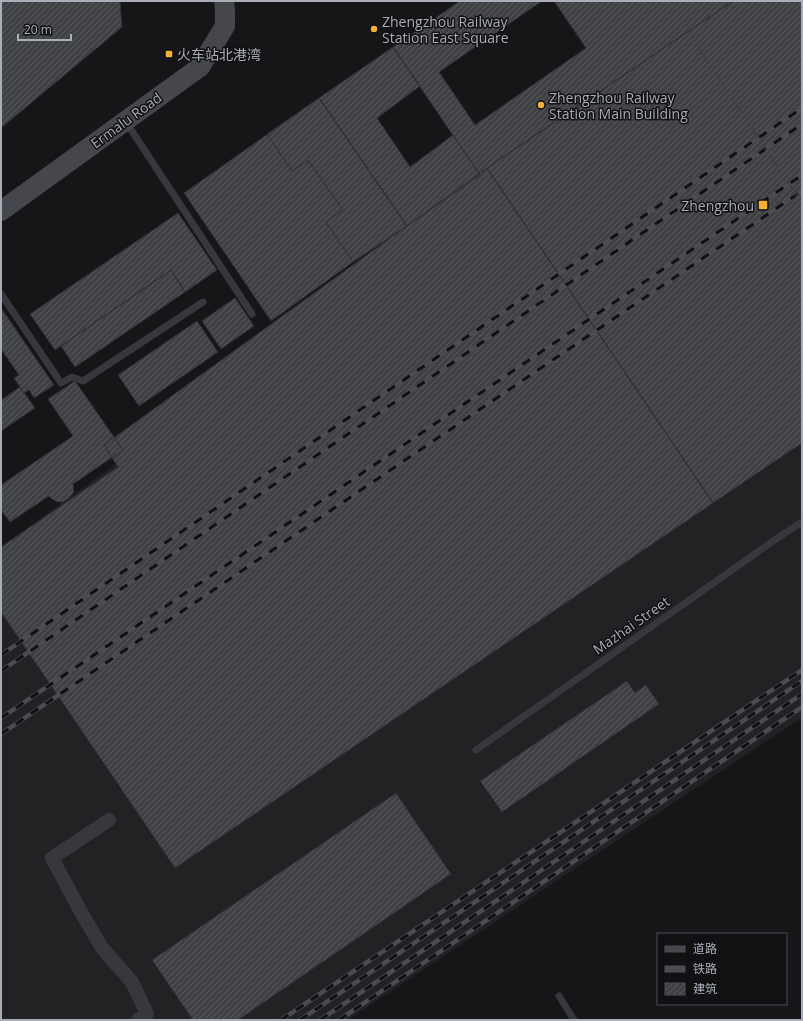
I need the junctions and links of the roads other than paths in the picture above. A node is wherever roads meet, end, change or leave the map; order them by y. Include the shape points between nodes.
1 (222, 4) edge
2 (126, 121) junction
3 (1, 211) edge
4 (1, 294) edge
5 (203, 302) dead end
6 (252, 314) dead end
7 (802, 522) edge
8 (476, 750) dead end
9 (109, 820) dead end
10 (559, 996) dead end
11 (138, 1020) edge
12 (574, 1020) edge

1 - 2 street, Ermalu Road via 226,26 200,67
2 - 3 street, Ermalu Road
2 - 6 lane
4 - 5 lane via 61,383 72,377 83,381
7 - 8 lane, Mazhai Street
9 - 11 street via 52,858 102,948 132,982 147,1014
10 - 12 lane

